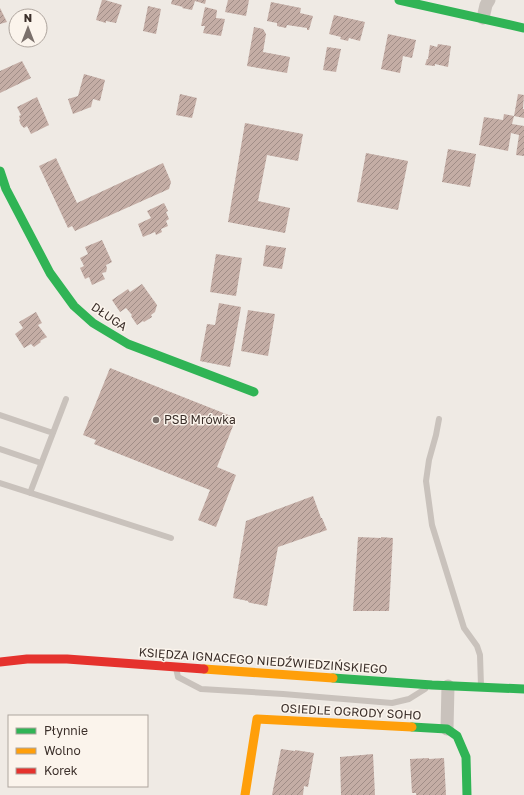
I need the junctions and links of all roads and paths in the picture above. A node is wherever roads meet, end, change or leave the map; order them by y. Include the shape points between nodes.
1 (399, 0) edge
2 (489, 0) edge
3 (483, 18) junction
4 (524, 28) edge
5 (0, 171) edge
6 (254, 392) dead end
7 (66, 398) dead end
8 (0, 415) edge
9 (439, 418) dead end
10 (53, 433) junction
11 (0, 449) edge
12 (41, 463) junction
13 (0, 483) edge
14 (30, 493) junction
15 (171, 538) dead end
16 (0, 662) edge
17 (176, 667) junction
18 (432, 685) junction
19 (448, 686) junction
20 (482, 687) junction
21 (524, 689) edge
22 (447, 729) junction
23 (245, 795) edge
24 (467, 795) edge

1 - 3 street
2 - 3 street
3 - 4 street
5 - 6 street, DŁUGA via 6,189 50,272 74,306 94,323 128,344
7 - 10 lane
8 - 10 lane
9 - 20 lane via 426,481 432,524 464,628 477,646 480,655
10 - 12 lane
11 - 12 lane
12 - 14 lane
13 - 14 lane
14 - 15 lane
16 - 17 street, KSIĘDZA IGNACEGO NIEDŹWIEDZIŃSKIEGO via 67,659
17 - 18 street, KSIĘDZA IGNACEGO NIEDŹWIEDZIŃSKIEGO
17 - 18 lane via 178,677 201,689 392,703 409,699
18 - 19 street, KSIĘDZA IGNACEGO NIEDŹWIEDZIŃSKIEGO
19 - 20 street, KSIĘDZA IGNACEGO NIEDŹWIEDZIŃSKIEGO
19 - 22 street
20 - 21 street, KSIĘDZA IGNACEGO NIEDŹWIEDZIŃSKIEGO
22 - 23 street, OSIEDLE OGRODY SOHO via 257,719
22 - 24 street via 457,736 466,757

